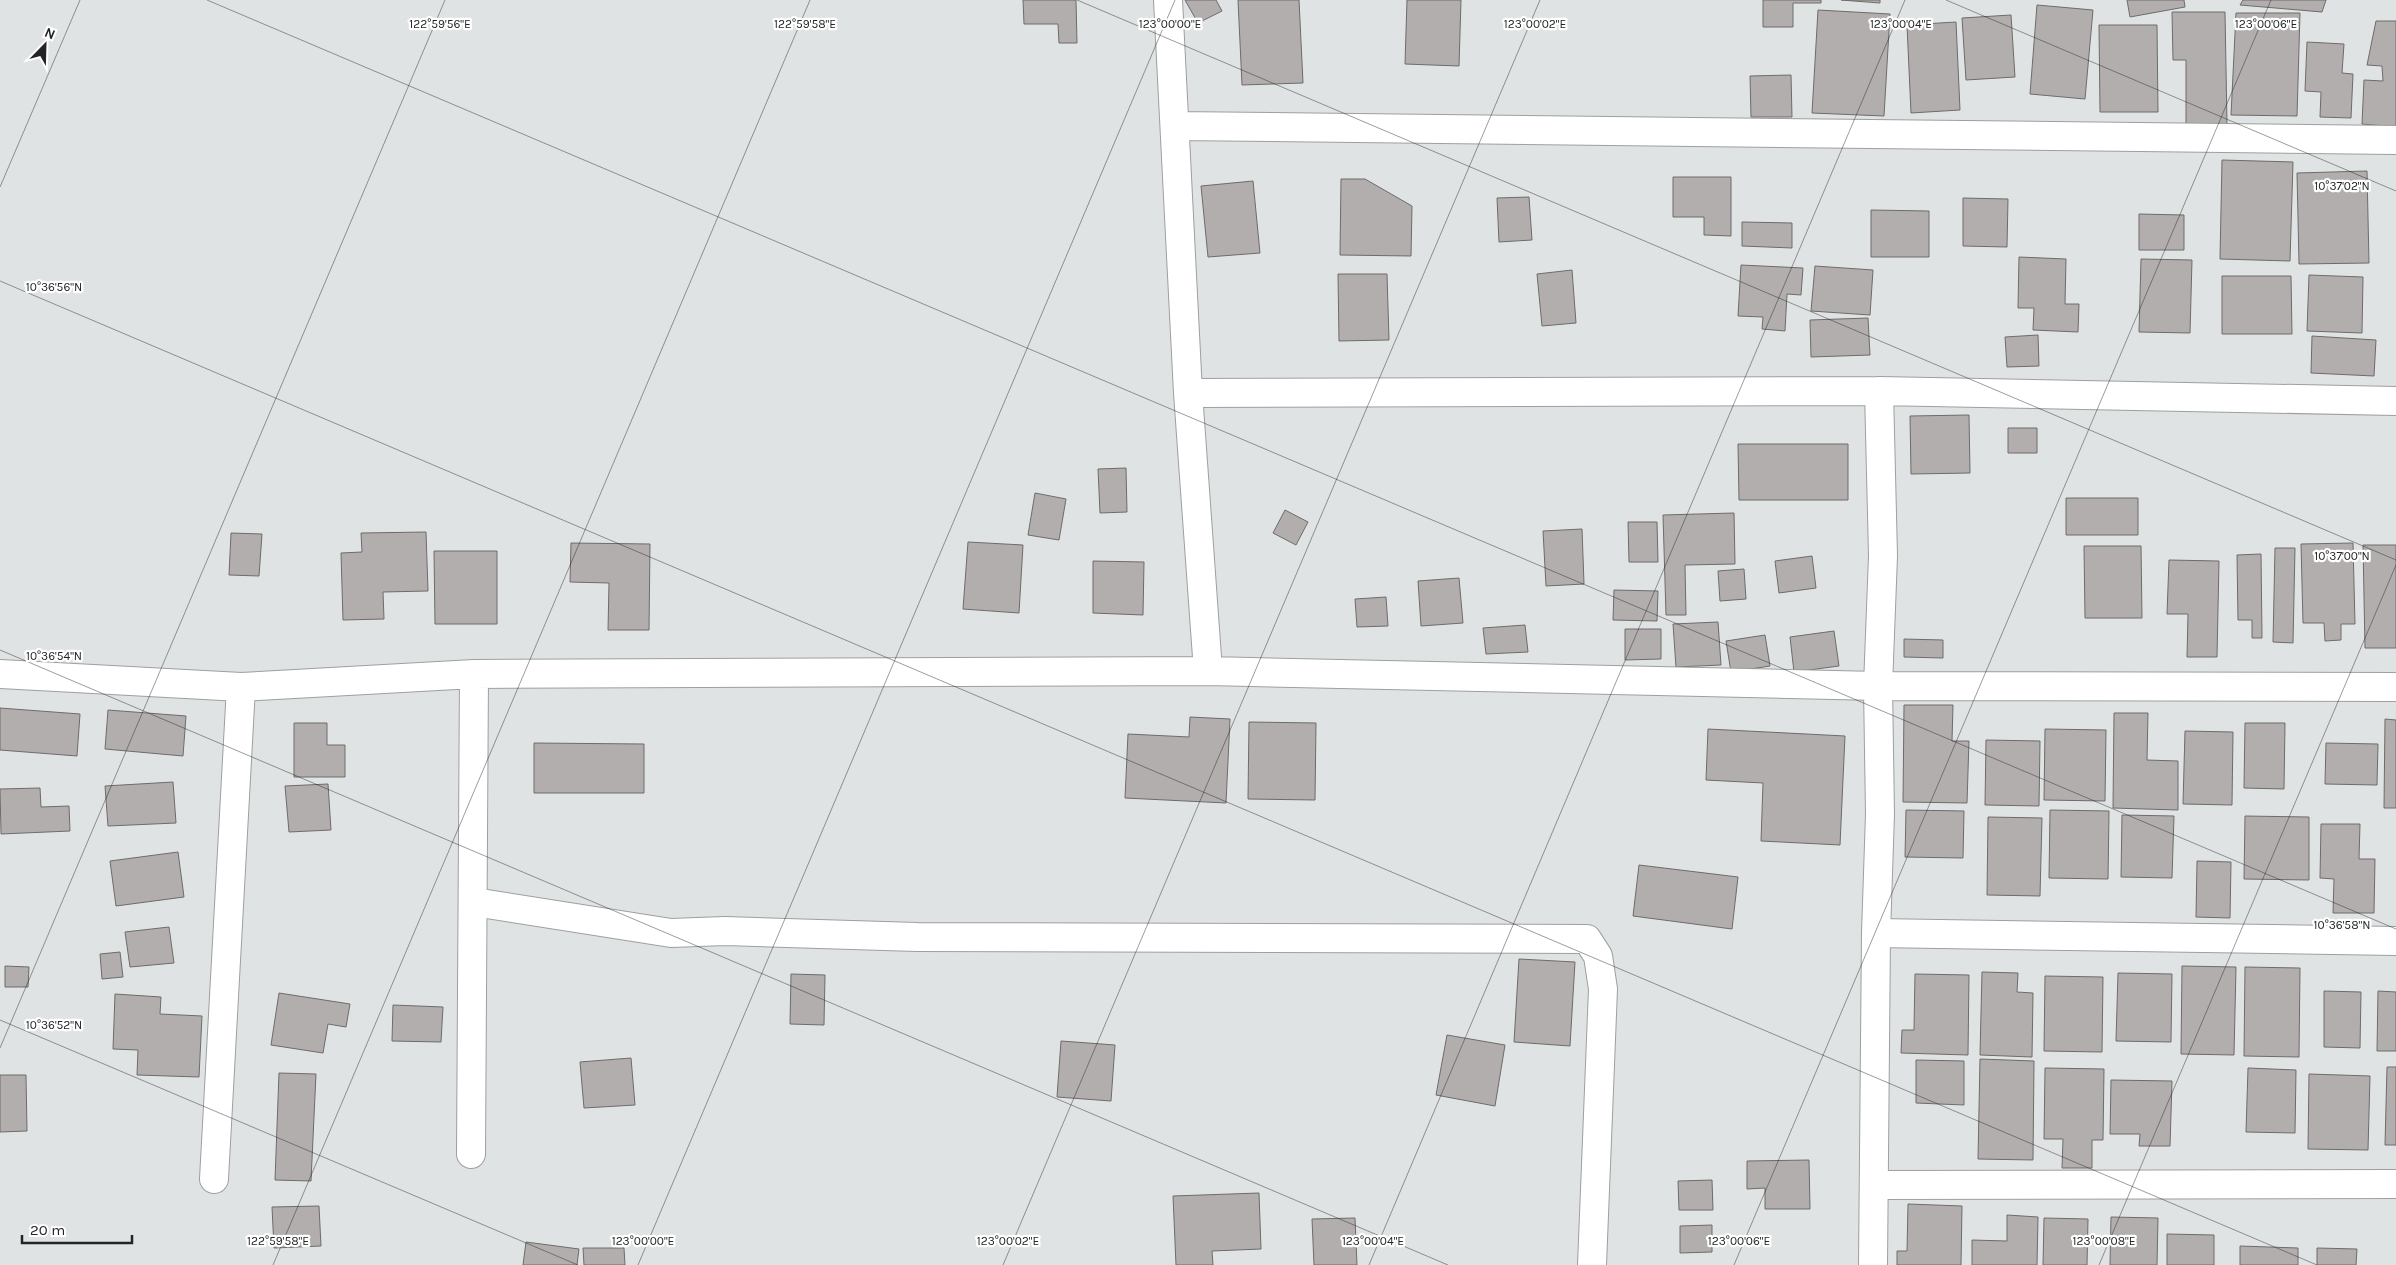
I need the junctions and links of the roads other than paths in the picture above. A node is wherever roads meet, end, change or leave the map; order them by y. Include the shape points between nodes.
1 (1168, 0) edge
2 (1175, 126) junction
3 (2396, 140) edge
4 (1879, 391) junction
5 (1188, 393) junction
6 (2396, 401) edge
7 (1208, 671) junction
8 (0, 674) edge
9 (474, 674) junction
10 (1878, 686) junction
11 (241, 687) junction
12 (2396, 687) edge
13 (474, 902) junction
14 (1876, 933) junction
15 (2396, 941) edge
16 (471, 1154) dead end
17 (214, 1179) dead end
18 (2396, 1184) edge
19 (1874, 1186) junction
20 (1592, 1265) edge
21 (1873, 1265) edge

1 - 2 street
2 - 3 street
2 - 5 street
4 - 5 street
4 - 6 street
4 - 10 street via 1883,556
5 - 7 street
7 - 9 street
7 - 10 street
8 - 11 street
9 - 11 street
9 - 13 street
10 - 12 street
10 - 14 street via 1880,814
11 - 17 street
13 - 16 street
13 - 20 street via 671,933 1587,939 1598,956 1603,989
14 - 15 street
14 - 19 street
18 - 19 street
19 - 21 street

